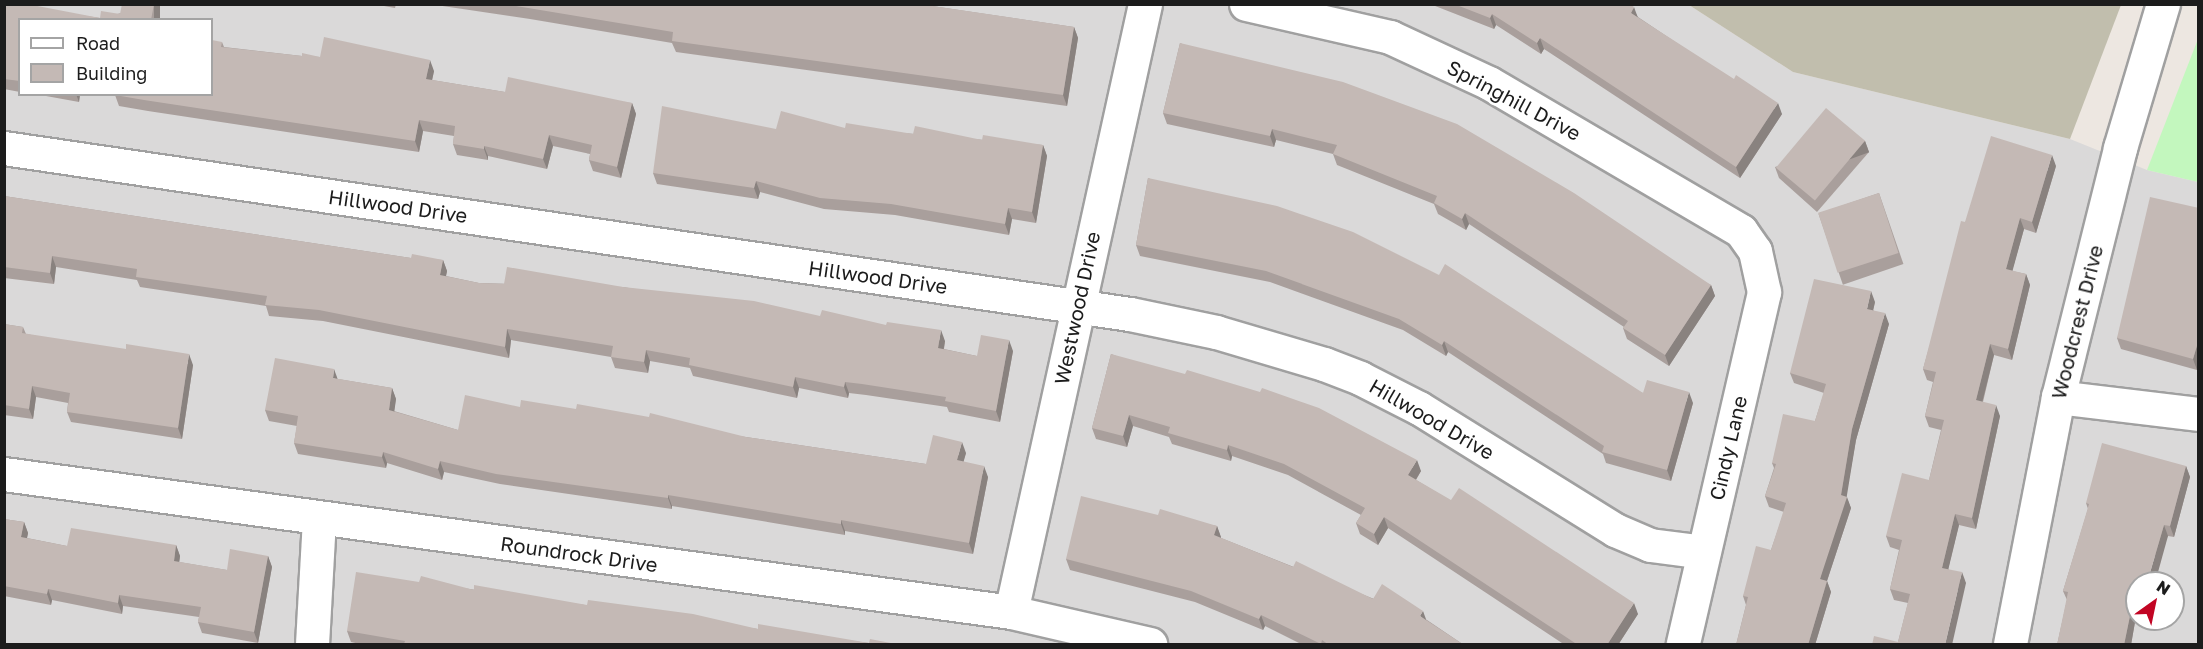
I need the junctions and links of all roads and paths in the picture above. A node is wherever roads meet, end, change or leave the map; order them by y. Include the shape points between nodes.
1 (1145, 4) edge
2 (1246, 4) edge
3 (2163, 4) edge
4 (4, 148) edge
5 (1755, 251) joint
6 (1077, 307) junction
7 (2058, 396) junction
8 (2199, 414) edge
9 (4, 474) edge
10 (319, 519) junction
11 (1704, 552) junction
12 (1011, 612) junction
13 (312, 645) edge
14 (1150, 645) edge
15 (1683, 645) edge
16 (2010, 645) edge

1 - 6 street, Westwood Drive
2 - 5 street, Springhill Drive via 1390,37 1489,83 1742,231
3 - 7 street, Woodcrest Drive via 2120,148
4 - 6 street, Hillwood Drive
5 - 11 street, Cindy Lane via 1764,292
6 - 11 street, Hillwood Drive via 1216,332 1324,364 1419,408 1615,530 1650,544
6 - 12 street, Westwood Drive
7 - 8 street
7 - 16 street, Woodcrest Drive
9 - 10 street, Roundrock Drive
10 - 12 street, Roundrock Drive
10 - 13 street
11 - 15 street, Cindy Lane
12 - 14 street, Roundrock Drive

